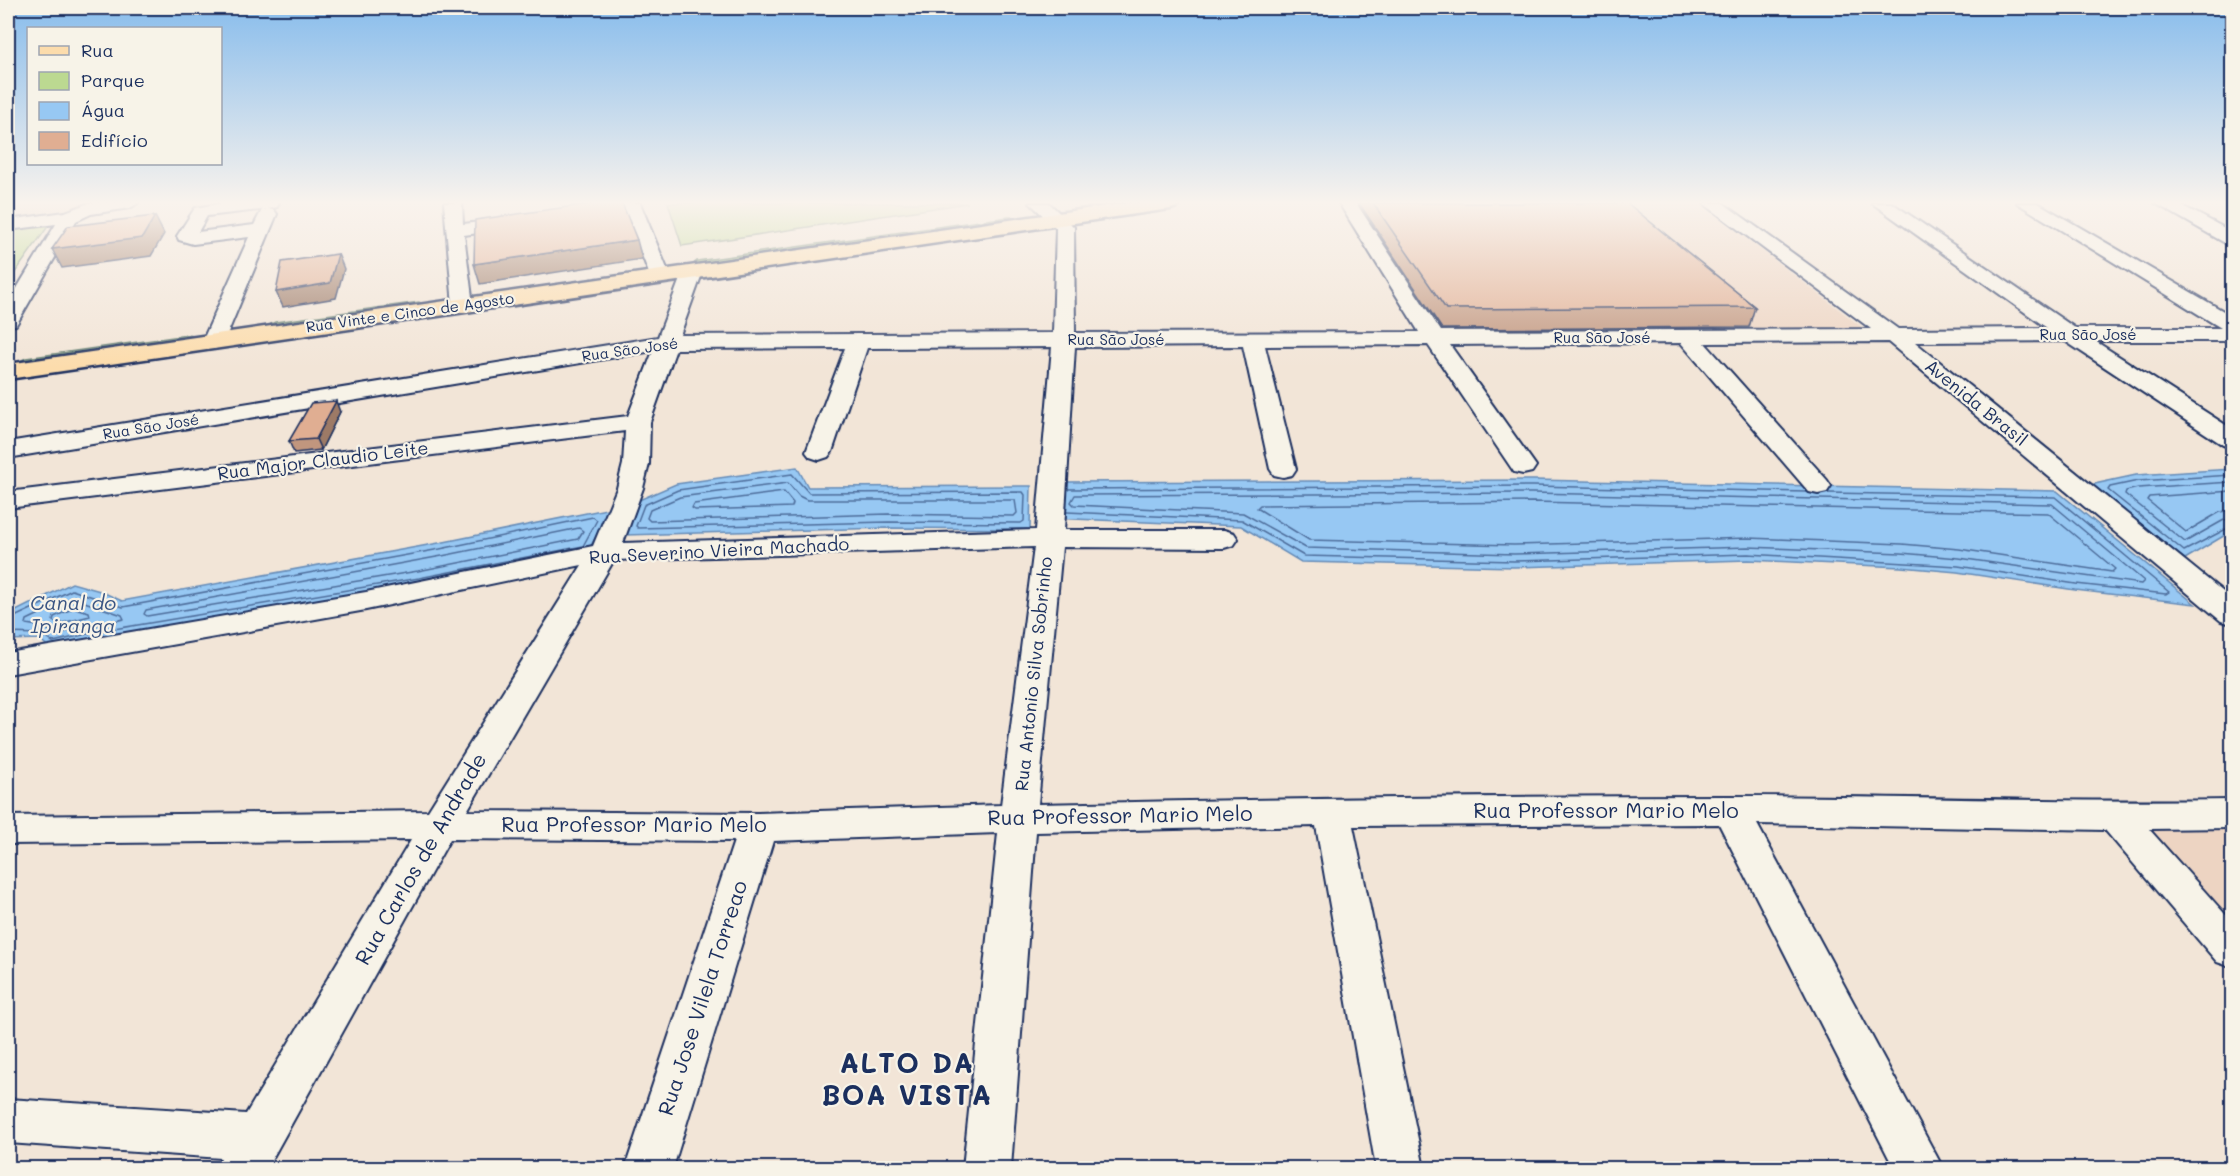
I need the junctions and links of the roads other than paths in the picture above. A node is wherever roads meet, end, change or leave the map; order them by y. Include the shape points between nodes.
1 (45, 258) edge
2 (250, 258) edge
3 (458, 258) edge
4 (653, 258) edge
5 (731, 258) edge
6 (769, 258) edge
7 (1065, 258) edge
8 (1383, 258) edge
9 (1786, 258) edge
10 (1959, 258) edge
11 (2118, 258) edge
12 (658, 269) junction
13 (693, 271) junction
14 (463, 298) junction
15 (8, 320) edge
16 (2232, 325) edge
17 (217, 334) junction
18 (2232, 334) edge
19 (2072, 336) junction
20 (1687, 337) junction
21 (1895, 337) junction
22 (1252, 339) junction
23 (1435, 339) junction
24 (1064, 340) junction
25 (666, 342) junction
26 (858, 342) junction
27 (8, 357) edge
28 (8, 372) edge
29 (638, 422) junction
30 (2232, 440) edge
31 (8, 450) edge
32 (819, 452) dead end
33 (1523, 466) dead end
34 (1283, 469) dead end
35 (1818, 486) dead end
36 (8, 500) edge
37 (1050, 516) junction
38 (1224, 539) dead end
39 (609, 542) junction
40 (2232, 614) edge
41 (8, 663) edge
42 (1731, 810) junction
43 (1332, 812) junction
44 (2232, 814) edge
45 (2115, 816) junction
46 (1018, 818) junction
47 (439, 825) junction
48 (758, 826) junction
49 (8, 830) edge
50 (2232, 951) edge
51 (8, 1121) edge
52 (250, 1153) edge
53 (649, 1168) edge
54 (987, 1168) edge
55 (1400, 1168) edge
56 (1919, 1168) edge

1 - 15 street
2 - 17 street
3 - 14 street
4 - 12 street
5 - 12 main road, Rua Vinte e Cinco de Agosto
6 - 13 main road, Rua Vinte e Cinco de Agosto
7 - 24 street, Rua Antonio Silva Sobrinho
8 - 23 street
9 - 21 street, Avenida Brasil
10 - 19 street
11 - 16 street
12 - 13 main road, Rua Vinte e Cinco de Agosto
12 - 14 main road, Rua Vinte e Cinco de Agosto
13 - 25 street, Rua Carlos de Andrade
14 - 17 main road, Rua Vinte e Cinco de Agosto
17 - 27 main road, Rua Vinte e Cinco de Agosto
17 - 28 main road, Rua Vinte e Cinco de Agosto
18 - 19 street, Rua São José
19 - 21 street, Rua São José
19 - 30 street
20 - 21 street, Rua São José
20 - 23 street, Rua São José
20 - 35 street
21 - 40 street, Avenida Brasil
22 - 23 street, Rua São José
22 - 24 street, Rua São José
22 - 34 street
23 - 33 street
24 - 26 street, Rua São José
24 - 37 street, Rua Antonio Silva Sobrinho
25 - 26 street, Rua São José
25 - 29 street, Rua Carlos de Andrade
25 - 31 street, Rua São José
26 - 32 street
29 - 36 street, Rua Major Claudio Leite
29 - 39 street, Rua Carlos de Andrade via 636,464
37 - 38 street, Rua Severino Vieira Machado
37 - 39 street, Rua Severino Vieira Machado
37 - 46 street, Rua Antonio Silva Sobrinho
39 - 41 street, Rua Severino Vieira Machado via 366,601
39 - 47 street, Rua Carlos de Andrade
42 - 43 street, Rua Professor Mario Melo
42 - 45 street, Rua Professor Mario Melo
42 - 56 street
43 - 46 street, Rua Professor Mario Melo
43 - 55 street
44 - 45 street, Rua Professor Mario Melo
45 - 50 street
46 - 48 street, Rua Professor Mario Melo
46 - 54 street, Rua Antonio Silva Sobrinho
47 - 48 street, Rua Professor Mario Melo
47 - 49 street, Rua Professor Mario Melo
47 - 52 street, Rua Carlos de Andrade
48 - 53 street, Rua Jose Vilela Torreao
51 - 52 street

